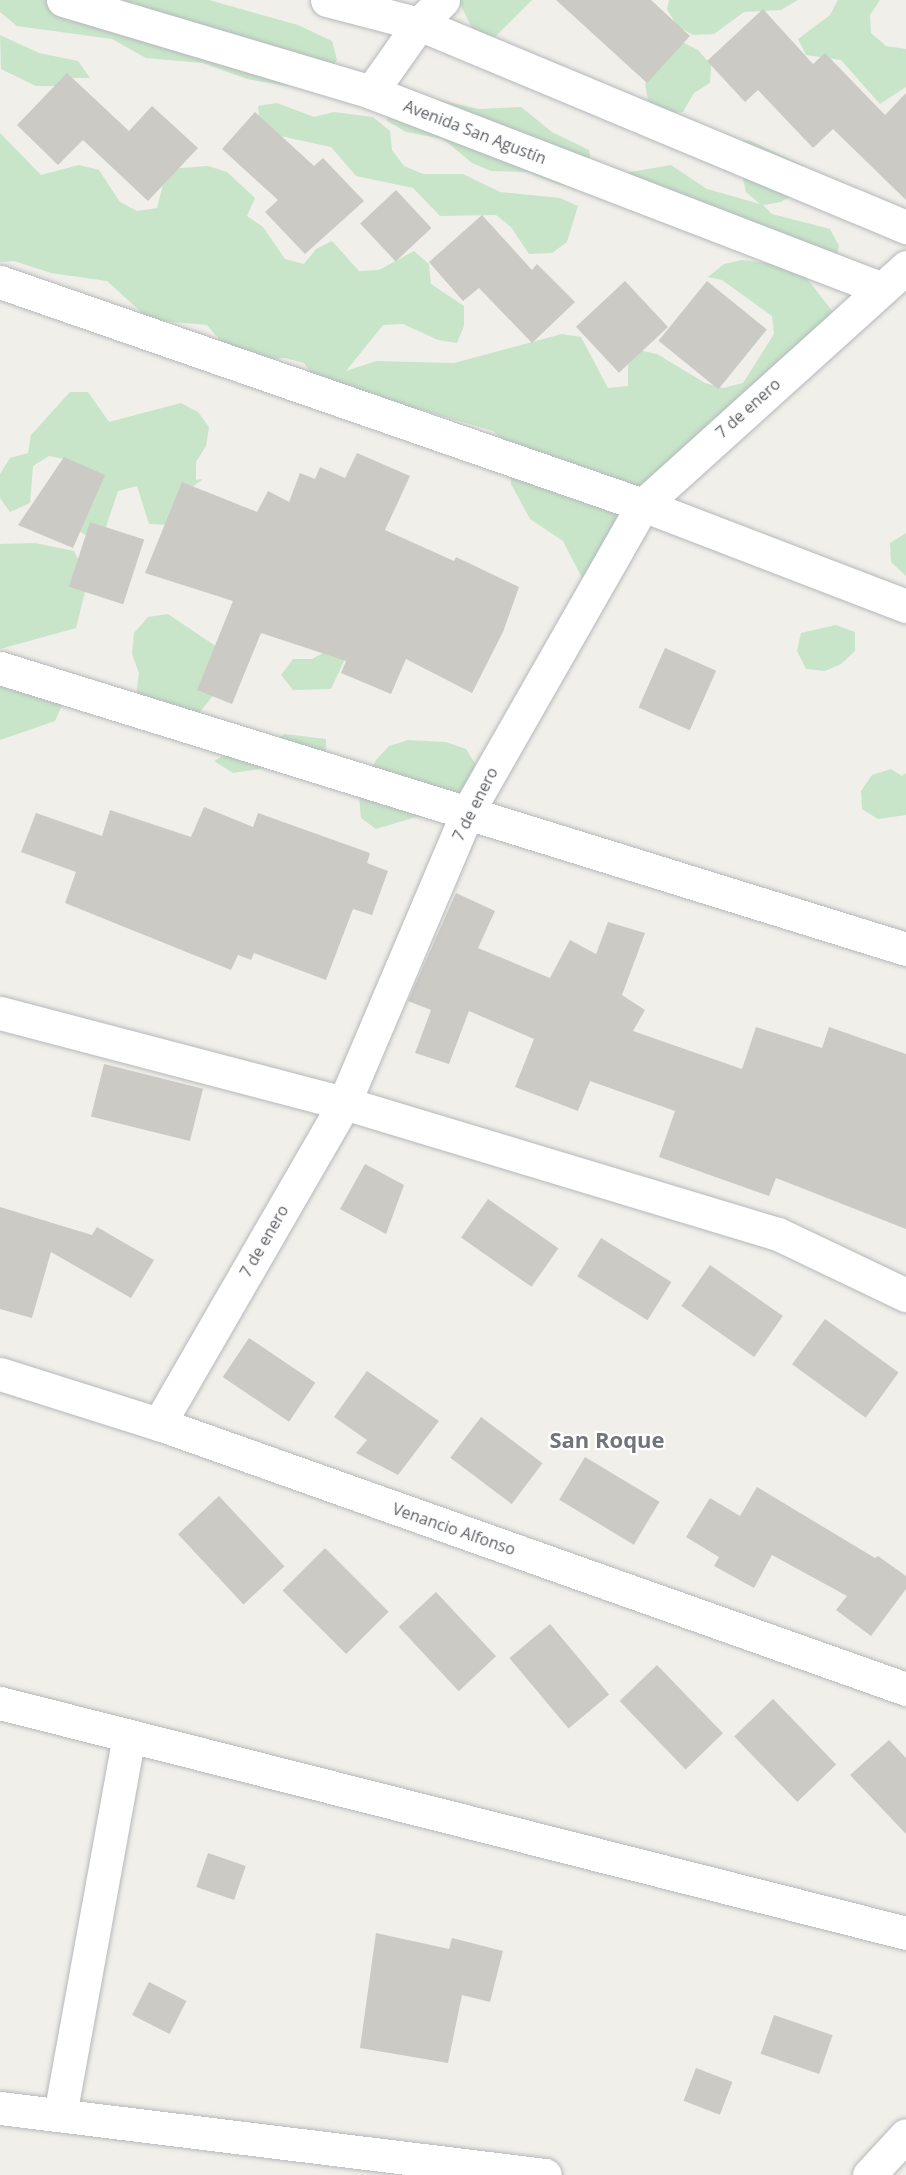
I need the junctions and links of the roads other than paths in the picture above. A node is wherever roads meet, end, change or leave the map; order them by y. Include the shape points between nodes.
1 (63, 0) edge
2 (327, 0) edge
3 (443, 0) edge
4 (419, 24) junction
5 (371, 92) junction
6 (906, 227) edge
7 (906, 267) edge
8 (0, 282) edge
9 (880, 288) junction
10 (643, 505) junction
11 (906, 606) edge
12 (0, 668) edge
13 (467, 813) junction
14 (906, 949) edge
15 (0, 1013) edge
16 (344, 1103) junction
17 (906, 1295) edge
18 (0, 1374) edge
19 (159, 1424) junction
20 (906, 1689) edge
21 (0, 1703) edge
22 (129, 1737) junction
23 (906, 1933) edge
24 (0, 2108) edge
25 (60, 2115) junction
26 (906, 2135) edge
27 (440, 2168) edge
28 (545, 2175) edge
29 (869, 2175) edge

1 - 5 street, Avenida San Agustín
2 - 4 street
3 - 4 street
4 - 5 street
4 - 6 street
5 - 9 street, Avenida San Agustín
7 - 9 street, 7 de enero
8 - 10 street
9 - 10 street, 7 de enero
10 - 11 street
10 - 13 street, 7 de enero
12 - 13 street
13 - 14 street
13 - 16 street, 7 de enero
15 - 16 street
16 - 17 street via 778,1234
16 - 19 street, 7 de enero
18 - 19 street, Venancio Alfonso
19 - 20 street, Venancio Alfonso
21 - 22 street
22 - 23 street
22 - 25 street
24 - 25 street
25 - 27 street
26 - 29 street
27 - 28 street

